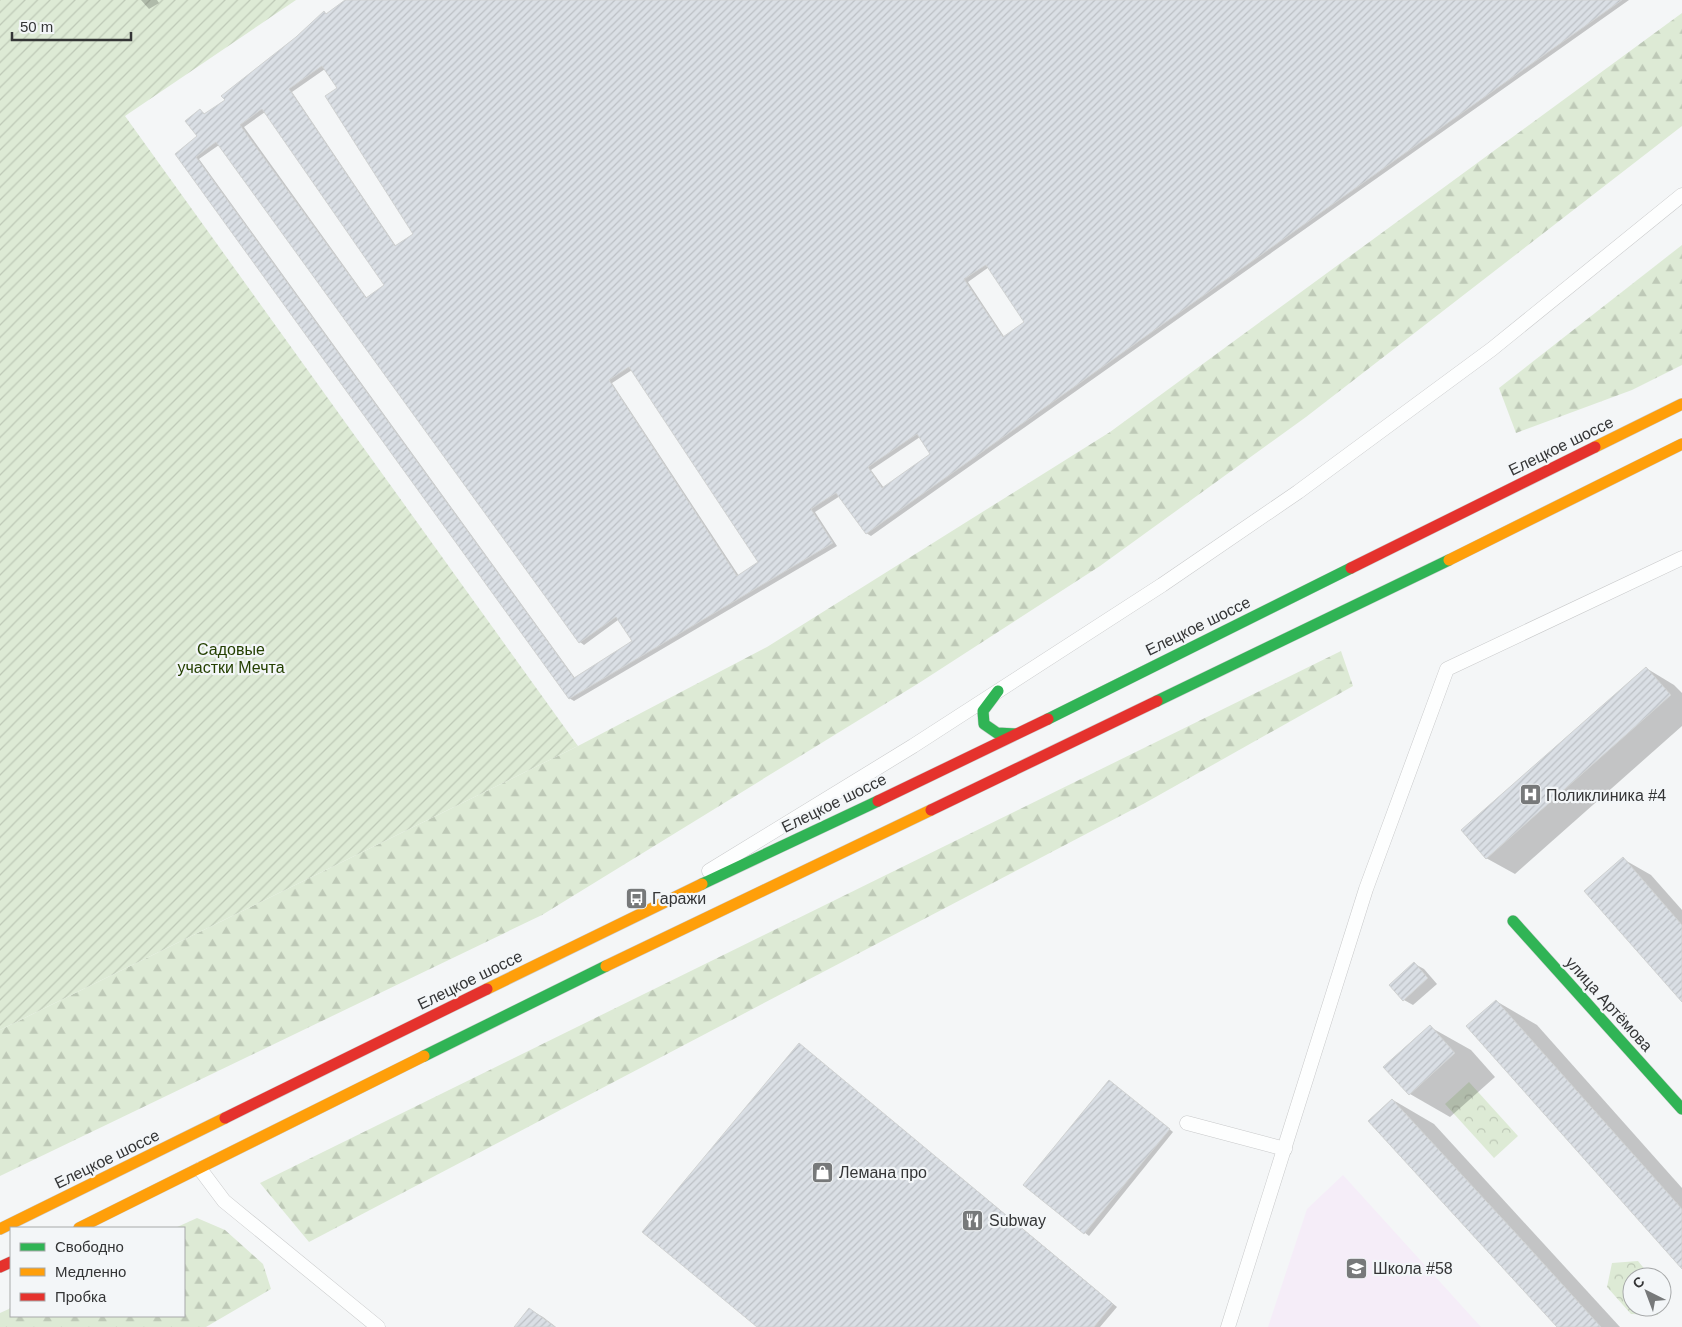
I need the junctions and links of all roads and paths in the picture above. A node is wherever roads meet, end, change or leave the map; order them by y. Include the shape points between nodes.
1 (1682, 195) edge
2 (1682, 404) edge
3 (1682, 444) edge
4 (1682, 558) edge
5 (998, 691) junction
6 (1017, 734) junction
7 (630, 919) junction
8 (1513, 921) dead end
9 (1682, 1109) edge
10 (1187, 1123) dead end
11 (1284, 1149) junction
12 (200, 1168) junction
13 (81, 1227) edge
14 (0, 1229) edge
15 (378, 1327) edge
16 (1228, 1327) edge

1 - 5 street via 1492,349 1298,492
2 - 6 main road, Елецкое шоссе
3 - 12 main road via 1341,613 646,946
4 - 11 street via 1447,669 1366,889
5 - 6 main road via 982,712 983,721 996,735
5 - 7 street
6 - 7 main road, Елецкое шоссе
7 - 14 main road, Елецкое шоссе
8 - 9 main road, улица Артёмова
10 - 11 street
11 - 16 street
12 - 13 main road
12 - 15 street via 224,1201

